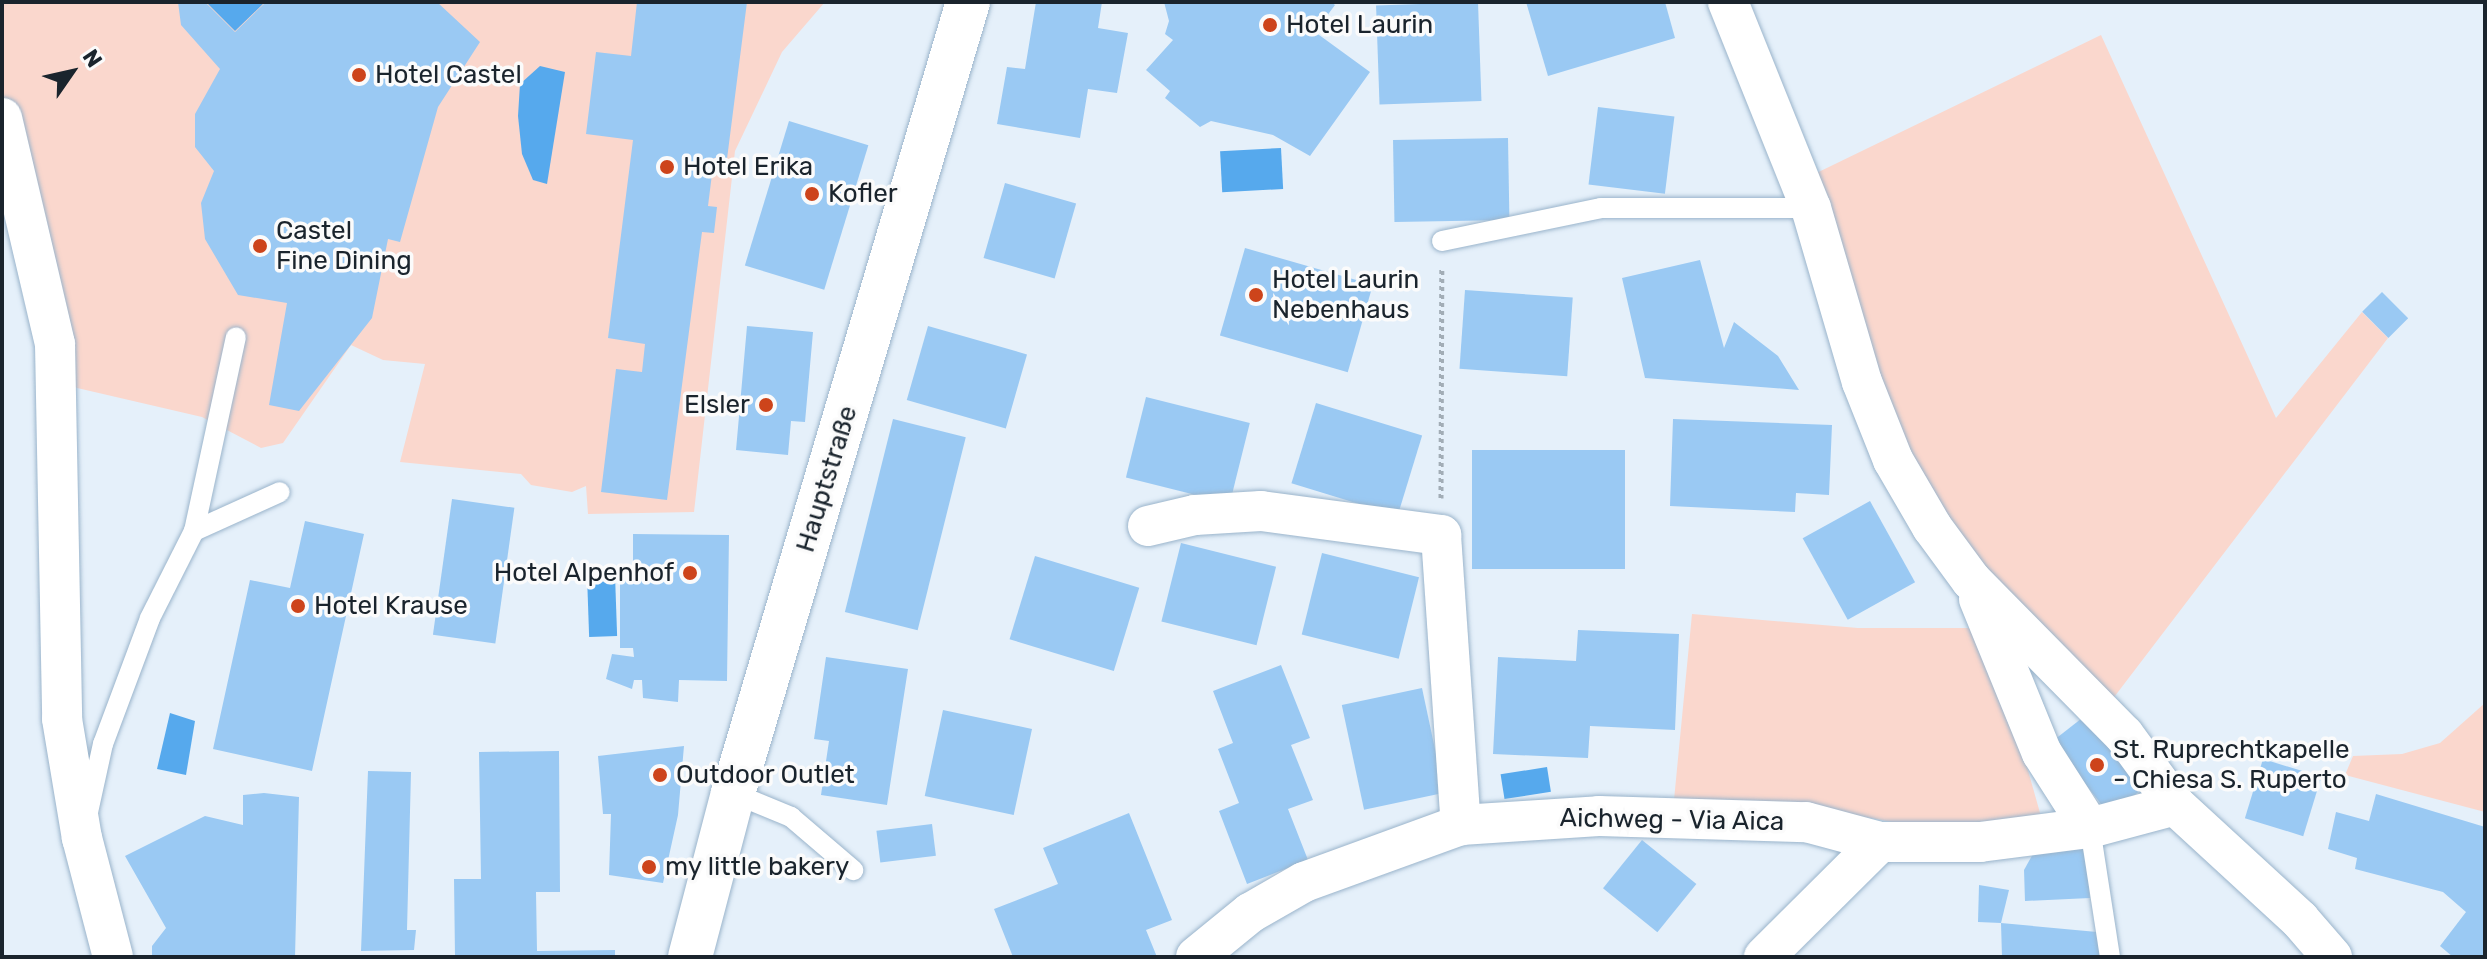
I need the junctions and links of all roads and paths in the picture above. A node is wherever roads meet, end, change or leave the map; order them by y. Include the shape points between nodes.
1 (968, 2) edge
2 (1728, 2) edge
3 (2, 118) edge
4 (1811, 208) junction
5 (1442, 241) joint
6 (236, 337) dead end
7 (280, 492) dead end
8 (1148, 526) dead end
9 (194, 531) junction
10 (1441, 535) junction
11 (1971, 580) junction
12 (733, 793) junction
13 (2175, 805) junction
14 (1461, 825) junction
15 (2090, 828) junction
16 (82, 838) junction
17 (1880, 842) junction
18 (853, 870) dead end
19 (113, 957) edge
20 (690, 957) edge
21 (1196, 957) edge
22 (1764, 957) edge
23 (2110, 957) edge
24 (2332, 957) edge

1 - 12 street, Hauptstraße
2 - 4 street
3 - 16 street via 55,344 62,719
4 - 5 lane via 1601,208
4 - 11 street via 1832,292 1893,460
5 - 10 path
6 - 9 lane
7 - 9 lane
8 - 10 street via 1195,515 1261,511
9 - 16 lane via 150,618 103,744
10 - 14 street
11 - 13 street via 2124,735
11 - 15 street via 2042,753
12 - 18 lane via 791,817
12 - 20 street, Hauptstraße
13 - 15 street, Aichweg - Via Aica
13 - 24 street via 2300,920
14 - 17 street, Aichweg - Via Aica via 1599,816 1806,822
14 - 21 street, Aichweg - Via Aica via 1304,882 1250,913
15 - 17 street, Aichweg - Via Aica via 1980,842
15 - 23 lane
16 - 19 street
17 - 22 street

